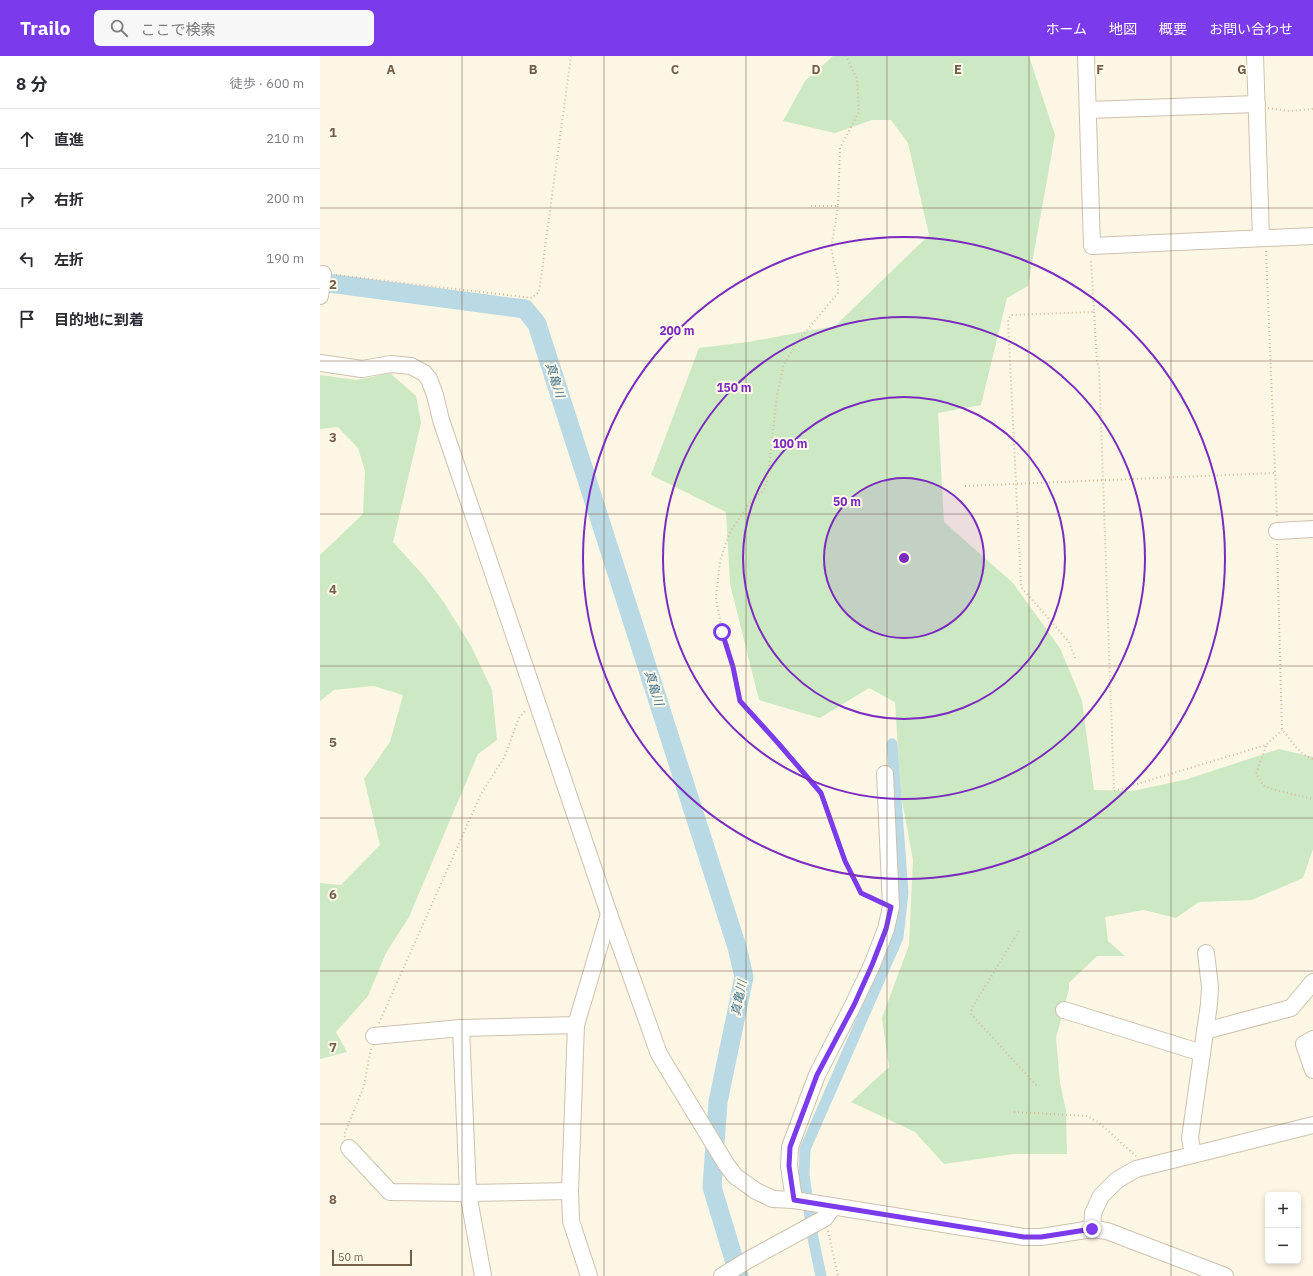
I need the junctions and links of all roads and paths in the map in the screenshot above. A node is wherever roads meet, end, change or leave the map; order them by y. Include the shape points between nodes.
1 (571, 56) edge
2 (846, 56) edge
3 (1086, 56) edge
4 (1255, 56) edge
5 (1257, 104) junction
6 (1088, 110) junction
7 (1313, 110) edge
8 (811, 206) dead end
9 (838, 206) junction
10 (1313, 236) edge
11 (1264, 238) junction
12 (1092, 246) junction
13 (322, 274) joint
14 (320, 296) edge
15 (1094, 312) junction
16 (320, 363) edge
17 (1275, 473) junction
18 (1103, 480) junction
19 (1016, 484) junction
20 (965, 486) dead end
21 (1313, 529) edge
22 (1277, 531) junction
23 (1075, 658) dead end
24 (536, 700) junction
25 (1282, 730) junction
26 (1266, 745) junction
27 (1313, 759) edge
28 (885, 774) dead end
29 (1313, 799) edge
30 (891, 907) junction
31 (609, 914) junction
32 (1019, 930) dead end
33 (1206, 953) dead end
34 (1313, 982) edge
35 (1064, 1010) dead end
36 (576, 1025) junction
37 (461, 1028) junction
38 (1205, 1031) junction
39 (374, 1036) junction
40 (1313, 1039) edge
41 (1202, 1053) junction
42 (1313, 1070) edge
43 (1037, 1086) dead end
44 (1014, 1112) dead end
45 (1313, 1125) edge
46 (349, 1148) joint
47 (1193, 1154) junction
48 (1147, 1166) junction
49 (570, 1190) junction
50 (468, 1193) junction
51 (794, 1200) junction
52 (829, 1212) junction
53 (1092, 1229) junction
54 (722, 1275) edge
55 (483, 1276) edge
56 (589, 1276) edge
57 (838, 1276) edge
58 (1225, 1276) edge

1 - 13 path via 539,292 532,298
2 - 9 path via 857,79 859,112 840,148
3 - 6 street
4 - 5 street
5 - 6 street
5 - 7 path via 1290,111
5 - 11 street
6 - 12 street
8 - 9 path
9 - 30 path via 830,249 838,279 838,293 797,342 784,364 777,395 768,476 764,490 748,505 729,534 720,561 716,598 740,701 821,793 845,861 861,893
10 - 11 street
11 - 12 street
11 - 17 path
12 - 15 path
13 - 14 street
15 - 18 path via 1099,367
15 - 19 path via 1011,315 1008,320
16 - 24 street via 362,369 391,364 411,366 424,372 429,379
17 - 18 path
17 - 22 path
18 - 19 path
18 - 26 path via 1114,791
19 - 20 path
19 - 23 path via 1021,587 1068,642
21 - 22 street
22 - 25 path
24 - 31 street
24 - 39 path via 519,718 504,758 481,794
25 - 26 path
25 - 27 path via 1299,751
26 - 29 path via 1256,774 1264,786
28 - 30 street
30 - 51 street via 886,929 872,965 817,1075 790,1147 789,1166
31 - 36 street
31 - 51 street via 659,1054 726,1164 735,1176 756,1191 773,1198
32 - 43 path via 972,1008 971,1014
33 - 38 street via 1210,1004
34 - 38 street via 1291,1008
35 - 41 street
36 - 37 street
36 - 49 street
37 - 39 street
37 - 50 street
38 - 41 street
39 - 46 path via 364,1086 344,1135
40 - 42 street via 1304,1044
41 - 47 street via 1190,1138
44 - 48 path via 1087,1116 1098,1122
45 - 47 street
46 - 50 street via 390,1192
47 - 48 street
48 - 53 street via 1116,1180 1101,1196 1093,1213
49 - 50 street
49 - 56 street via 571,1221
50 - 55 street
51 - 52 street
52 - 53 street via 1024,1237
52 - 54 street
52 - 57 path
53 - 58 street via 1107,1231

